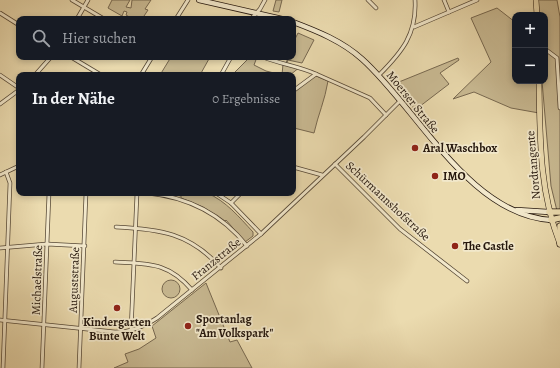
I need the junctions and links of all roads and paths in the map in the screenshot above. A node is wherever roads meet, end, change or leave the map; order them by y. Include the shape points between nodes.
1 (72, 0) edge
2 (88, 0) edge
3 (188, 0) edge
4 (199, 0) edge
5 (265, 0) edge
6 (368, 0) edge
7 (415, 0) edge
8 (444, 0) edge
9 (477, 0) edge
10 (536, 0) edge
11 (84, 8) junction
12 (376, 8) dead end
13 (449, 12) junction
14 (537, 12) edge
15 (0, 13) edge
16 (257, 13) junction
17 (80, 16) edge
18 (99, 16) edge
19 (178, 16) edge
20 (254, 16) edge
21 (270, 16) edge
22 (16, 23) edge
23 (296, 23) edge
24 (414, 27) junction
25 (548, 52) edge
26 (48, 60) edge
27 (76, 60) edge
28 (150, 60) edge
29 (229, 60) edge
30 (270, 60) edge
31 (558, 60) edge
32 (38, 72) edge
33 (95, 72) edge
34 (143, 72) edge
35 (223, 72) edge
36 (316, 74) junction
37 (0, 75) edge
38 (379, 75) junction
39 (539, 84) edge
40 (16, 87) edge
41 (296, 89) edge
42 (16, 91) edge
43 (400, 101) junction
44 (0, 104) edge
45 (560, 108) edge
46 (386, 115) junction
47 (335, 164) junction
48 (16, 167) edge
49 (296, 168) edge
50 (6, 172) junction
51 (0, 175) edge
52 (322, 175) junction
53 (49, 196) edge
54 (86, 196) edge
55 (137, 196) edge
56 (168, 196) edge
57 (220, 196) edge
58 (238, 196) edge
59 (231, 203) junction
60 (508, 208) junction
61 (548, 212) junction
62 (560, 212) edge
63 (560, 218) edge
64 (551, 220) junction
65 (560, 226) edge
66 (116, 227) dead end
67 (136, 228) junction
68 (261, 234) junction
69 (47, 244) junction
70 (560, 244) edge
71 (85, 246) junction
72 (247, 246) junction
73 (8, 247) junction
74 (0, 248) edge
75 (115, 262) dead end
76 (134, 263) junction
77 (220, 268) junction
78 (467, 281) dead end
79 (192, 290) junction
80 (0, 320) edge
81 (5, 321) junction
82 (44, 325) junction
83 (81, 329) junction
84 (131, 331) junction
85 (3, 368) edge
86 (42, 368) edge
87 (79, 368) edge

1 - 11 street
2 - 11 street
3 - 19 street
4 - 16 street
5 - 16 street
6 - 12 street
7 - 24 street
8 - 13 street
9 - 13 street
10 - 14 main road
11 - 17 street
11 - 18 street
13 - 24 street
15 - 22 street
16 - 20 street
16 - 21 street
23 - 38 street, Moerser Straße via 333,39 362,58
24 - 38 street via 408,40
25 - 31 street
26 - 32 street
27 - 33 street
28 - 34 street
29 - 35 street
30 - 36 street
31 - 45 street
36 - 41 street
36 - 46 street via 370,98
37 - 40 street
38 - 43 street, Moerser Straße
39 - 61 main road, Nordtangente via 542,170
42 - 44 street
43 - 46 street, Franzstraße
43 - 60 street, Moerser Straße via 435,144 476,184
46 - 47 street, Franzstraße
47 - 52 street, Franzstraße
47 - 78 street, Schürmannshofstraße via 400,229
48 - 50 street
49 - 52 street
50 - 51 street
50 - 73 street via 10,184
52 - 68 street, Franzstraße
53 - 69 street, Michaelstraße
54 - 71 street, Auguststraße
55 - 67 street
56 - 72 street via 202,208 224,222
57 - 59 street
58 - 59 street
59 - 68 street
60 - 61 street, Moerser Straße
60 - 64 street, Moerser Straße via 528,216
61 - 62 highway
61 - 64 main road, Nordtangente
63 - 64 highway
64 - 70 main road, Nordtangente
65 - 70 highway
66 - 67 street
67 - 76 street
67 - 77 street via 167,232 188,240 206,252
68 - 72 street, Franzstraße
69 - 71 street
69 - 73 street
69 - 82 street, Michaelstraße
71 - 83 street, Auguststraße
72 - 77 street, Franzstraße
73 - 74 street
73 - 81 street
75 - 76 street
76 - 79 street via 152,264 167,269 178,275
76 - 84 street
77 - 79 street, Franzstraße
79 - 84 street, Franzstraße via 157,318
80 - 81 street, Franzstraße
81 - 82 street, Franzstraße
81 - 85 street
82 - 83 street, Franzstraße
82 - 86 street, Michaelstraße
83 - 84 street, Franzstraße
83 - 87 street, Auguststraße

